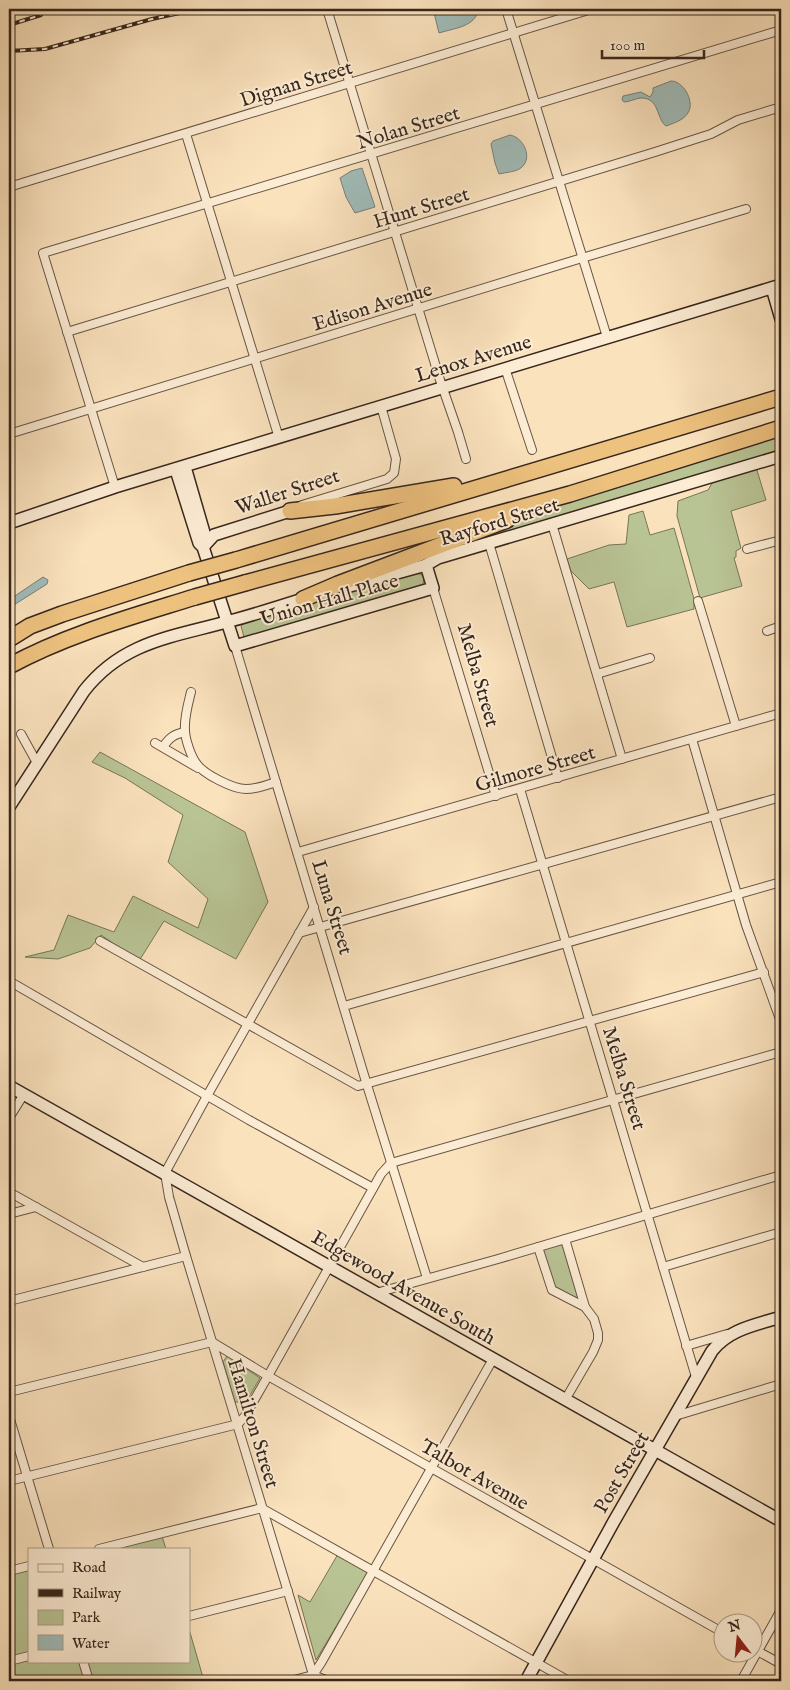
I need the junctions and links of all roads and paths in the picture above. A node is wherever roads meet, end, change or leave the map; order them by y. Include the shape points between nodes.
1 (337, 9) edge
2 (506, 9) edge
3 (592, 9) edge
4 (327, 10) edge
5 (781, 30) edge
6 (513, 32) junction
7 (350, 84) junction
8 (535, 105) junction
9 (781, 107) edge
10 (186, 134) junction
11 (372, 154) junction
12 (559, 181) junction
13 (9, 187) edge
14 (207, 205) junction
15 (746, 209) dead end
16 (395, 232) junction
17 (582, 258) junction
18 (231, 281) junction
19 (777, 286) edge
20 (419, 309) junction
21 (781, 319) edge
22 (67, 332) junction
23 (607, 337) junction
24 (254, 359) junction
25 (505, 368) junction
26 (443, 387) junction
27 (781, 397) edge
28 (381, 406) junction
29 (91, 409) junction
30 (781, 428) edge
31 (9, 434) edge
32 (279, 438) junction
33 (532, 450) dead end
34 (583, 456) junction
35 (781, 456) edge
36 (466, 459) dead end
37 (180, 468) junction
38 (115, 487) junction
39 (570, 494) junction
40 (290, 511) junction
41 (9, 523) edge
42 (552, 524) junction
43 (781, 540) edge
44 (489, 543) junction
45 (203, 547) junction
46 (747, 550) dead end
47 (426, 565) junction
48 (433, 588) junction
49 (304, 599) junction
50 (698, 601) dead end
51 (228, 622) junction
52 (781, 626) edge
53 (767, 630) dead end
54 (9, 638) edge
55 (235, 646) junction
56 (650, 658) dead end
57 (9, 666) edge
58 (597, 674) junction
59 (191, 692) dead end
60 (781, 713) edge
61 (736, 726) junction
62 (185, 732) junction
63 (20, 734) dead end
64 (692, 739) junction
65 (155, 743) dead end
66 (163, 748) junction
67 (622, 759) junction
68 (37, 763) junction
69 (200, 768) junction
70 (558, 778) junction
71 (276, 782) junction
72 (520, 789) junction
73 (496, 796) junction
74 (781, 796) edge
75 (9, 807) edge
76 (713, 816) junction
77 (298, 852) junction
78 (541, 865) junction
79 (781, 882) edge
80 (737, 895) junction
81 (314, 907) junction
82 (320, 928) junction
83 (299, 933) junction
84 (100, 941) dead end
85 (565, 944) junction
86 (764, 972) junction
87 (9, 982) edge
88 (778, 1001) edge
89 (344, 1006) junction
90 (589, 1022) junction
91 (781, 1022) edge
92 (247, 1025) junction
93 (781, 1052) edge
94 (367, 1085) junction
95 (9, 1086) edge
96 (24, 1094) junction
97 (207, 1096) junction
98 (612, 1100) junction
99 (9, 1118) edge
100 (391, 1163) junction
101 (165, 1173) junction
102 (781, 1175) edge
103 (373, 1188) junction
104 (9, 1192) edge
105 (36, 1207) junction
106 (9, 1214) edge
107 (647, 1214) junction
108 (781, 1232) edge
109 (564, 1239) junction
110 (538, 1247) junction
111 (186, 1256) junction
112 (329, 1266) junction
113 (143, 1267) junction
114 (663, 1267) junction
115 (427, 1278) junction
116 (376, 1293) junction
117 (9, 1301) edge
118 (585, 1308) junction
119 (781, 1317) edge
120 (731, 1333) junction
121 (212, 1342) junction
122 (686, 1346) junction
123 (493, 1358) junction
124 (268, 1376) junction
125 (696, 1377) junction
126 (781, 1384) edge
127 (9, 1392) edge
128 (565, 1400) junction
129 (9, 1416) edge
130 (675, 1416) junction
131 (238, 1424) junction
132 (656, 1450) junction
133 (431, 1467) junction
134 (27, 1477) junction
135 (9, 1482) edge
136 (263, 1509) junction
137 (781, 1521) edge
138 (49, 1548) edge
139 (103, 1548) edge
140 (594, 1559) junction
141 (28, 1566) edge
142 (9, 1571) edge
143 (373, 1571) junction
144 (288, 1591) junction
145 (781, 1610) edge
146 (190, 1616) edge
147 (712, 1626) edge
148 (762, 1639) edge
149 (762, 1654) edge
150 (28, 1656) edge
151 (9, 1661) edge
152 (83, 1662) edge
153 (536, 1662) junction
154 (749, 1662) edge
155 (781, 1664) edge
156 (314, 1678) edge
157 (89, 1681) edge
158 (290, 1681) edge
159 (328, 1681) edge
160 (526, 1681) edge
161 (569, 1681) edge
162 (740, 1681) edge

1 - 4 street
2 - 6 street
3 - 6 street, Dignan Street
4 - 7 street
5 - 8 street, Nolan Street
6 - 7 street, Dignan Street
6 - 8 street
7 - 10 street, Dignan Street
7 - 11 street
8 - 11 street, Nolan Street
8 - 12 street
9 - 12 street, Hunt Street via 738,120 711,134
10 - 13 street, Dignan Street
10 - 14 street
11 - 14 street, Nolan Street
11 - 16 street
12 - 16 street, Hunt Street
12 - 17 street
14 - 18 street
14 - 22 street, Nolan Street via 43,253
15 - 17 street, Edison Avenue
16 - 18 street, Hunt Street
16 - 20 street
17 - 20 street, Edison Avenue
17 - 23 street
18 - 22 street, Hunt Street
18 - 24 street
19 - 21 main road
19 - 23 main road, Lenox Avenue
20 - 24 street, Edison Avenue
20 - 26 street
22 - 29 street
23 - 25 main road, Lenox Avenue
24 - 29 street, Edison Avenue
24 - 32 street
25 - 26 main road, Lenox Avenue
25 - 33 street
26 - 28 main road, Lenox Avenue
26 - 36 street
27 - 34 highway
28 - 32 main road, Lenox Avenue
28 - 40 street, Waller Street via 396,459 394,473 387,479 306,503
29 - 31 street, Edison Avenue
29 - 38 street
30 - 39 highway
32 - 37 main road, Lenox Avenue
34 - 40 highway via 475,482
34 - 54 highway, bridge via 190,573 62,614
35 - 42 main road, Rayford Street
37 - 38 main road, Lenox Avenue
37 - 45 main road, Luna Street via 199,543
38 - 41 main road, Lenox Avenue
39 - 49 highway
39 - 57 highway, bridge via 195,597 95,628
40 - 45 main road, Waller Street via 214,535
42 - 44 main road, Rayford Street
42 - 58 street
43 - 46 street
44 - 47 main road, Rayford Street via 438,558
44 - 70 street
45 - 51 main road, Luna Street
47 - 48 main road, Melba Street
47 - 49 main road, Rayford Street
48 - 55 main road, Union Hall Place
48 - 73 street, Melba Street
49 - 51 main road, Rayford Street
50 - 61 street
51 - 55 main road, Luna Street
51 - 68 main road via 146,644 112,662 84,691
52 - 53 street
55 - 71 street, Luna Street
56 - 58 street
58 - 67 street
59 - 62 street
60 - 61 street, Gilmore Street
61 - 64 street, Gilmore Street
62 - 66 street via 170,737
62 - 69 street
63 - 68 street
64 - 67 street, Gilmore Street
64 - 76 street
65 - 66 street
66 - 69 street
67 - 70 street, Gilmore Street
68 - 75 main road
69 - 71 street via 238,789
70 - 72 street, Gilmore Street
71 - 77 street, Luna Street
72 - 73 street, Gilmore Street
72 - 78 street, Melba Street
73 - 77 street, Gilmore Street
74 - 76 street
76 - 78 street
76 - 80 street
77 - 81 street, Luna Street
78 - 82 street
78 - 85 street, Melba Street
79 - 80 street
80 - 85 street
80 - 86 street
81 - 82 street, Luna Street
81 - 83 street
82 - 83 street
82 - 89 street, Luna Street
83 - 92 street
84 - 92 street
85 - 89 street
85 - 90 street, Melba Street
86 - 88 street
86 - 90 street
87 - 97 street
88 - 91 street
89 - 94 street, Luna Street
90 - 94 street
90 - 98 street, Melba Street
92 - 94 street via 358,1086
92 - 97 street
93 - 98 street
94 - 100 street, Luna Street
95 - 96 main road, Edgewood Avenue South
96 - 99 street
96 - 101 main road, Edgewood Avenue South
97 - 101 street
97 - 103 street
98 - 100 street
98 - 107 street, Melba Street
100 - 103 street
100 - 115 street, Luna Street
101 - 111 street, Hamilton Street
101 - 112 main road, Edgewood Avenue South
102 - 107 street
103 - 112 street
104 - 105 street
105 - 106 street
105 - 113 street
107 - 109 street
107 - 114 street, Melba Street
108 - 114 street
109 - 110 street
109 - 118 street
110 - 115 street
110 - 118 street via 552,1290
111 - 113 street
111 - 121 street, Hamilton Street
112 - 116 main road, Edgewood Avenue South
112 - 124 street
113 - 117 street
114 - 122 street, Melba Street
115 - 116 street
116 - 123 main road, Edgewood Avenue South
118 - 128 street via 597,1326 598,1340
119 - 120 main road, Post Street
120 - 122 street
120 - 125 main road, Post Street via 719,1342
121 - 124 street, Talbot Avenue
121 - 127 street
121 - 131 street, Hamilton Street
122 - 125 street, Melba Street
123 - 128 main road, Edgewood Avenue South
123 - 133 street
124 - 131 street
124 - 133 street, Talbot Avenue
125 - 130 main road, Post Street
126 - 130 street
128 - 132 main road, Edgewood Avenue South
129 - 134 street
130 - 132 main road, Post Street
131 - 134 street
131 - 136 street, Hamilton Street
132 - 137 main road, Edgewood Avenue South
132 - 140 main road, Post Street
133 - 140 street, Talbot Avenue
133 - 143 street
134 - 135 street
134 - 138 street
136 - 139 street
136 - 143 street
136 - 144 street, Hamilton Street
140 - 147 street, Talbot Avenue
140 - 153 main road, Post Street
141 - 142 street
143 - 153 street
143 - 156 street
144 - 146 street
144 - 156 street, Hamilton Street
145 - 148 street
149 - 155 street
150 - 151 street
152 - 157 street
153 - 160 main road, Post Street
153 - 161 street
154 - 162 street
156 - 158 street
156 - 159 street

